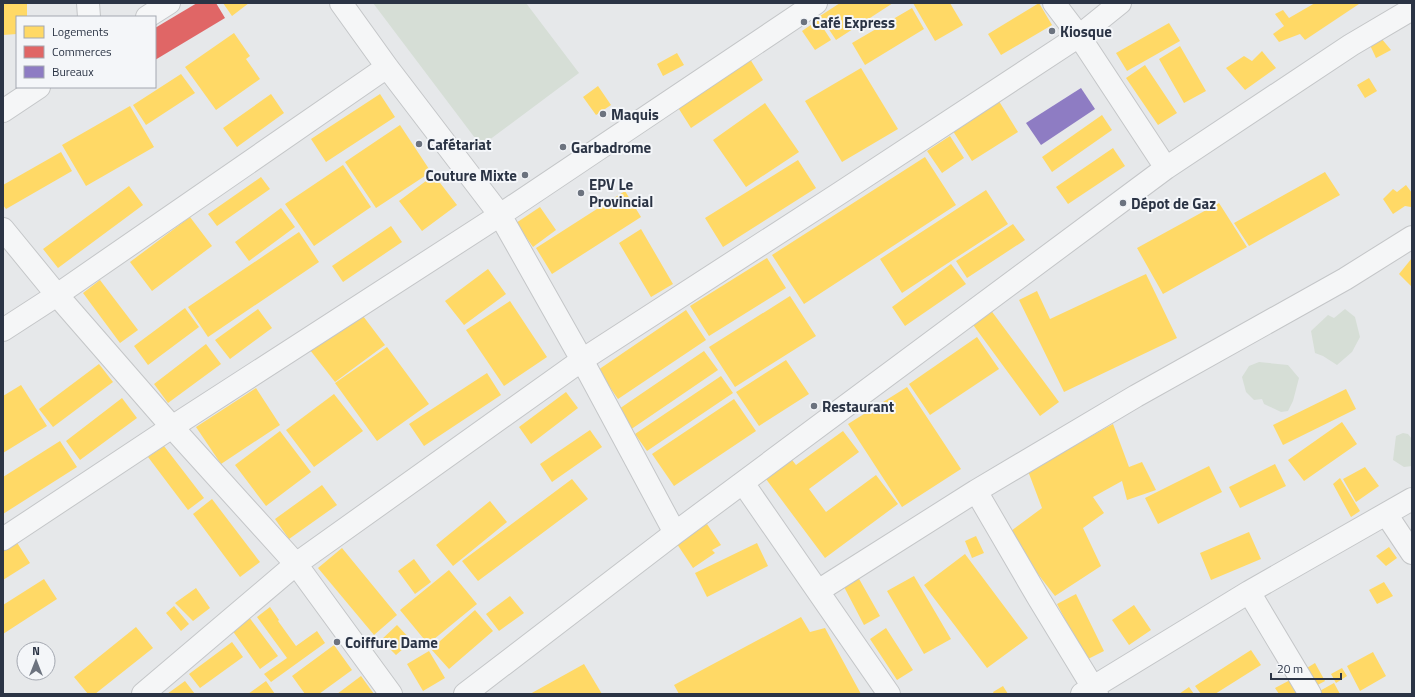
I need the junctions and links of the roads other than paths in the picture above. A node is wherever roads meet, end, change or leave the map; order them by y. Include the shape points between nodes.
1 (88, 3) edge
2 (169, 3) edge
3 (341, 3) edge
4 (1054, 3) edge
5 (1120, 3) edge
6 (811, 5) edge
7 (1412, 9) edge
8 (89, 16) edge
9 (149, 16) edge
10 (1079, 36) junction
11 (387, 67) junction
12 (38, 88) edge
13 (3, 111) edge
14 (1166, 168) junction
15 (500, 215) junction
16 (3, 229) edge
17 (1412, 237) edge
18 (57, 295) junction
19 (3, 330) edge
20 (582, 360) junction
21 (172, 428) junction
22 (743, 483) junction
23 (976, 491) junction
24 (1412, 499) edge
25 (1386, 514) junction
26 (675, 532) junction
27 (3, 539) edge
28 (1412, 553) edge
29 (296, 564) junction
30 (818, 591) junction
31 (1249, 592) junction
32 (1091, 692) edge
33 (143, 694) edge
34 (391, 694) edge
35 (464, 694) edge
36 (889, 694) edge
37 (1310, 694) edge

1 - 8 street
2 - 9 street
3 - 11 street
4 - 10 street
5 - 10 street
6 - 15 street
7 - 14 street via 1351,44
10 - 14 street
10 - 20 street
11 - 15 street
11 - 18 street
12 - 13 street
14 - 22 street
15 - 20 street
15 - 21 street
16 - 18 street
17 - 23 street via 1345,279 1136,396
18 - 19 street
18 - 21 street
20 - 26 street
20 - 29 street
21 - 27 street
21 - 29 street
22 - 26 street
22 - 30 street
23 - 30 street
23 - 32 street
24 - 25 street
25 - 28 street
25 - 31 street
26 - 35 street
29 - 33 street
29 - 34 street
30 - 36 street
31 - 32 street
31 - 37 street

